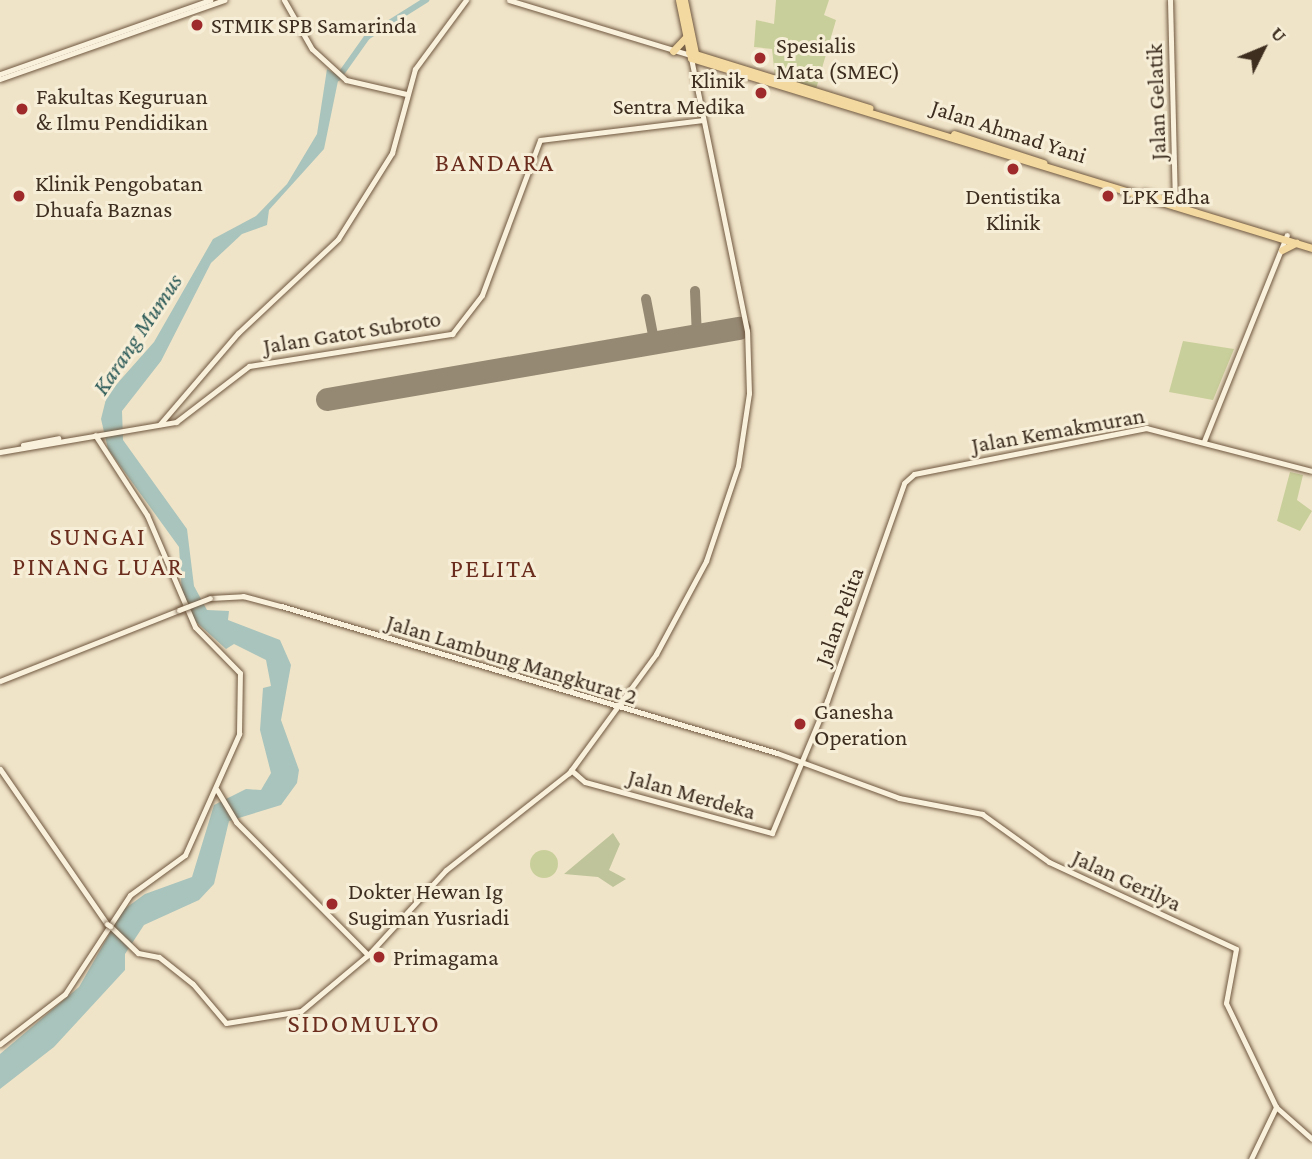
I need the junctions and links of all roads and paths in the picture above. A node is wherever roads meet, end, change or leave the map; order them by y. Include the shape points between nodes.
1 (211, 0) edge
2 (224, 0) edge
3 (284, 0) edge
4 (466, 0) edge
5 (509, 0) edge
6 (679, 0) edge
7 (684, 0) edge
8 (1171, 0) edge
9 (686, 37) junction
10 (83, 47) junction
11 (673, 51) junction
12 (693, 58) junction
13 (0, 76) edge
14 (406, 94) junction
15 (703, 120) junction
16 (1175, 204) junction
17 (1286, 237) junction
18 (1297, 243) junction
19 (1312, 245) edge
20 (1282, 250) junction
21 (188, 391) junction
22 (200, 403) junction
23 (159, 425) junction
24 (97, 433) junction
25 (1204, 441) junction
26 (0, 451) edge
27 (1312, 471) edge
28 (904, 481) joint
29 (0, 681) edge
30 (615, 709) junction
31 (804, 761) junction
32 (0, 769) edge
33 (571, 770) junction
34 (216, 789) junction
35 (108, 924) junction
36 (368, 955) junction
37 (0, 1044) edge
38 (1276, 1107) junction
39 (1312, 1139) edge
40 (1251, 1159) edge

1 - 10 street
2 - 10 street
3 - 14 street via 318,56 364,86
4 - 14 street via 421,60
5 - 11 street
6 - 9 main road
7 - 12 main road
8 - 16 street, Jalan Gelatik
9 - 11 main road
9 - 12 main road
10 - 13 street
11 - 12 street
12 - 15 street
12 - 16 main road, Jalan Ahmad Yani
14 - 21 street via 392,153 338,239 238,332
15 - 22 street, Jalan Gatot Subroto via 540,140 487,285 457,331 249,366
15 - 30 street via 724,201 749,348 740,458 706,561 681,615
16 - 17 main road, Jalan Ahmad Yani
17 - 18 main road, Jalan Ahmad Yani
17 - 19 main road, Jalan Ahmad Yani
17 - 20 street
18 - 19 main road, Jalan Ahmad Yani
18 - 20 main road
20 - 25 street
21 - 22 street
21 - 23 street
22 - 23 street, Jalan Gatot Subroto via 177,421
23 - 24 street, Jalan Gatot Subroto
24 - 26 street, Jalan Gatot Subroto
24 - 34 street via 147,515 187,614 242,678 239,734
25 - 27 street, Jalan Kemakmuran
25 - 28 street, Jalan Kemakmuran via 1139,429 917,473
28 - 31 street, Jalan Pelita
29 - 30 street, Jalan Lambung Mangkurat 2, bridge via 210,598 267,602
30 - 31 street, Jalan Lambung Mangkurat 2
30 - 33 street
31 - 33 street, Jalan Merdeka via 770,834 585,782
31 - 38 street, Jalan Gerilya via 897,797 979,813 1049,862 1236,949 1226,1003
32 - 35 street
33 - 36 street via 446,870
34 - 35 street via 179,863 130,895
34 - 36 street via 236,822
35 - 36 street via 138,953 160,958 232,1024 300,1011
35 - 37 street via 91,961 65,994
38 - 39 street, Jalan Gerilya
38 - 40 street

